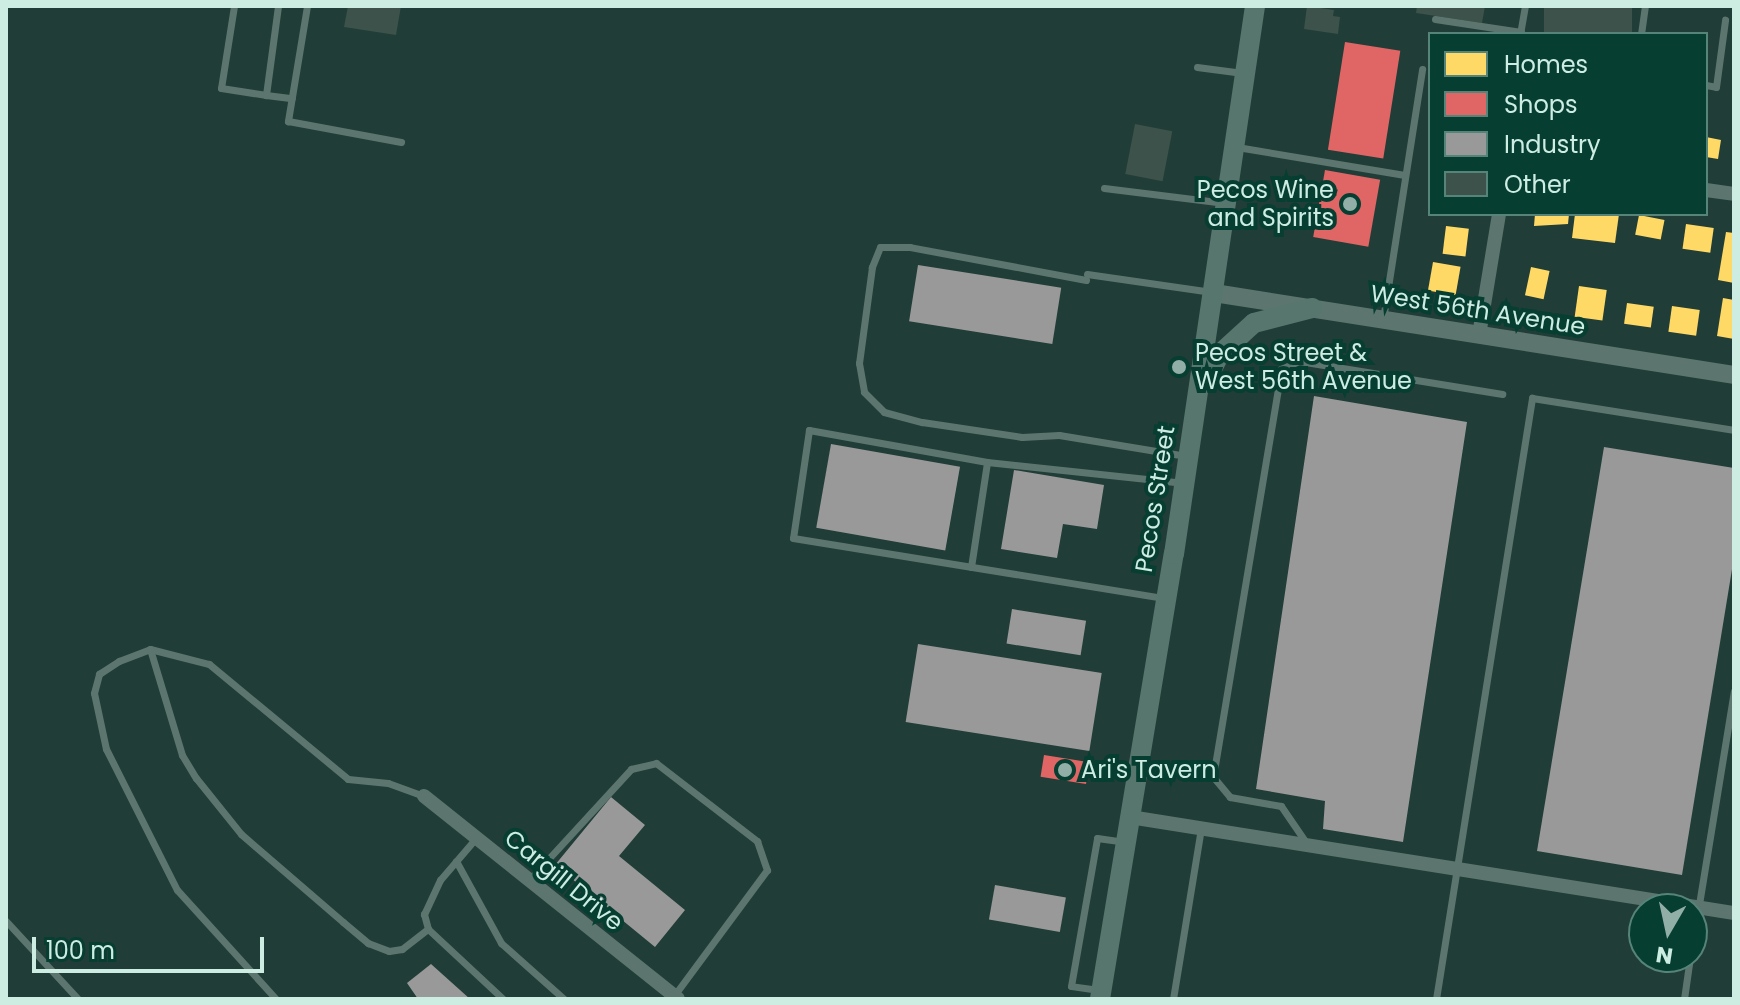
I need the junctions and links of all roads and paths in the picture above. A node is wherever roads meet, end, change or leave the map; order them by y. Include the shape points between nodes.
1 (234, 6) edge
2 (278, 6) edge
3 (307, 6) edge
4 (1255, 6) edge
5 (1525, 6) edge
6 (1645, 6) edge
7 (1435, 19) dead end
8 (1725, 20) dead end
9 (1515, 32) edge
10 (1521, 32) edge
11 (1641, 32) edge
12 (1197, 67) dead end
13 (1422, 69) dead end
14 (1245, 74) junction
15 (1708, 85) edge
16 (266, 95) junction
17 (292, 98) junction
18 (401, 142) dead end
19 (1235, 147) junction
20 (1405, 175) junction
21 (1104, 188) dead end
22 (1708, 190) edge
23 (1734, 194) edge
24 (1227, 203) junction
25 (1499, 216) edge
26 (1214, 293) junction
27 (1312, 308) junction
28 (1383, 319) junction
29 (1479, 335) junction
30 (1734, 375) edge
31 (1502, 394) dead end
32 (1194, 411) junction
33 (1734, 430) edge
34 (1188, 457) junction
35 (987, 462) junction
36 (1184, 483) junction
37 (971, 567) junction
38 (1166, 598) junction
39 (150, 649) junction
40 (1734, 691) edge
41 (424, 796) joint
42 (1130, 817) junction
43 (1201, 828) junction
44 (476, 838) junction
45 (1126, 842) junction
46 (1308, 845) junction
47 (456, 861) junction
48 (1457, 869) junction
49 (529, 880) junction
50 (1700, 893) edge
51 (1628, 897) edge
52 (1708, 909) edge
53 (1734, 913) edge
54 (6, 921) edge
55 (428, 929) junction
56 (1688, 973) edge
57 (1101, 995) edge
58 (673, 998) edge
59 (78, 999) edge
60 (276, 999) edge
61 (503, 999) edge
62 (564, 999) edge
63 (1173, 999) edge
64 (1436, 999) edge
65 (1684, 999) edge

1 - 16 lane via 221,88
2 - 16 lane
3 - 17 lane
4 - 14 main road, Pecos Street
5 - 10 lane
6 - 11 lane
7 - 9 lane
8 - 15 lane via 1716,87
12 - 14 lane
13 - 20 lane
14 - 19 main road, Pecos Street
16 - 17 lane
17 - 18 lane via 288,121
19 - 20 lane
19 - 24 main road, Pecos Street
20 - 28 lane
21 - 24 lane
22 - 23 street
24 - 26 main road, Pecos Street
25 - 29 street
26 - 27 street, West 56th Avenue
26 - 32 main road, Pecos Street
26 - 34 lane via 910,247 880,247 872,267 859,363 864,392 884,412 1022,437 1059,435
27 - 28 street, West 56th Avenue
27 - 32 main road via 1273,315 1239,333 1211,368
28 - 29 street, West 56th Avenue
29 - 30 street, West 56th Avenue
31 - 46 lane via 1299,361 1281,369 1213,777 1230,797 1281,806
32 - 34 main road, Pecos Street
33 - 48 lane via 1532,398
34 - 36 main road, Pecos Street
35 - 36 lane
35 - 37 lane
35 - 37 lane via 809,430 793,538
36 - 38 main road, Pecos Street
37 - 38 lane
38 - 42 main road, Pecos Street
39 - 41 lane via 209,664 348,779 388,783
39 - 55 lane via 182,755 241,834 368,943 402,949
39 - 60 lane via 99,674 94,693 106,749 177,890
40 - 50 lane
41 - 44 street, Cargill Drive
42 - 43 street
42 - 45 main road, Pecos Street
43 - 46 street
43 - 63 lane
44 - 47 lane
44 - 49 street, Cargill Drive
45 - 57 main road, Pecos Street
45 - 57 lane via 1097,838 1071,986
46 - 48 street
47 - 55 lane via 424,914
47 - 62 lane via 501,943
48 - 51 street
48 - 64 lane
49 - 58 street, Cargill Drive
49 - 58 lane via 631,769 656,763 757,841 767,870
52 - 53 street
54 - 59 lane
55 - 61 lane
56 - 65 lane

